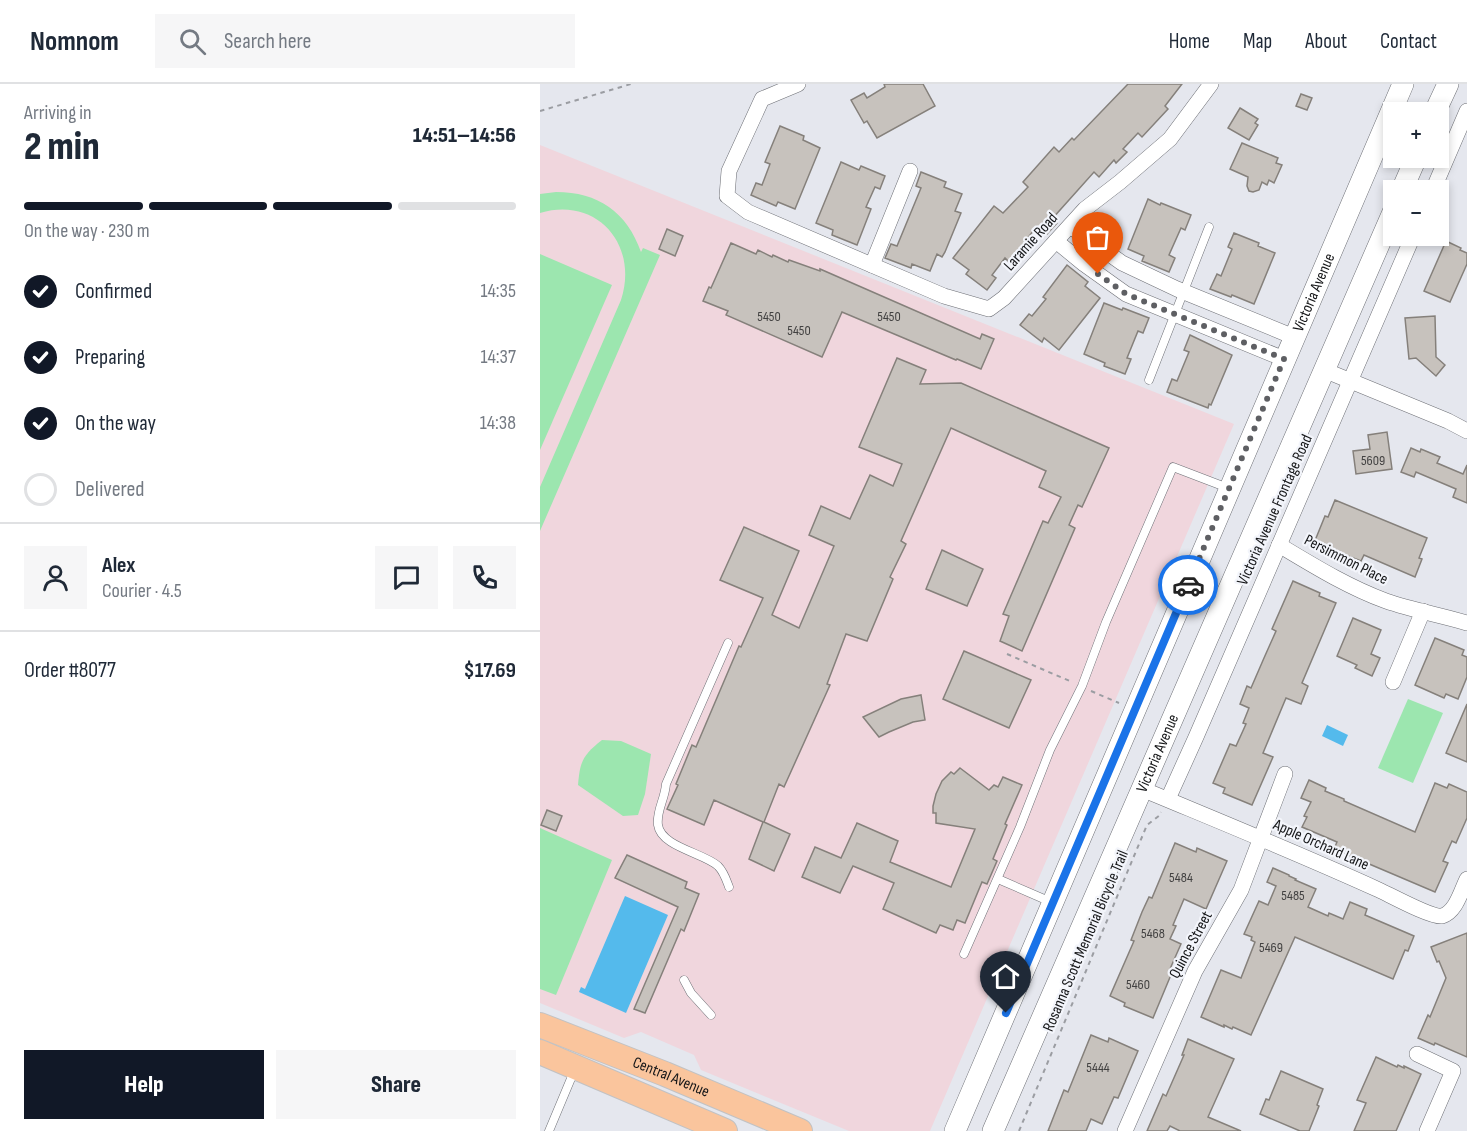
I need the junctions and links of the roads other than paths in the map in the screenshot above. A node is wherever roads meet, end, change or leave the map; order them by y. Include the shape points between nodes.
1 (798, 84) edge
2 (1211, 84) edge
3 (1403, 84) edge
4 (1448, 84) edge
5 (1440, 102) edge
6 (1467, 111) edge
7 (910, 171) dead end
8 (1437, 180) edge
9 (1070, 226) junction
10 (1209, 227) dead end
11 (1383, 235) edge
12 (1056, 241) junction
13 (1409, 246) edge
14 (872, 265) junction
15 (1184, 291) junction
16 (1175, 314) junction
17 (1294, 337) junction
18 (1284, 359) junction
19 (1324, 369) junction
20 (1149, 380) dead end
21 (1351, 381) junction
22 (1467, 431) edge
23 (1229, 489) junction
24 (1279, 545) junction
25 (1423, 611) junction
26 (1467, 623) edge
27 (728, 643) dead end
28 (1393, 682) dead end
29 (1286, 774) dead end
30 (1142, 789) junction
31 (1168, 799) junction
32 (1260, 838) junction
33 (998, 879) junction
34 (1467, 879) edge
35 (729, 887) dead end
36 (1054, 903) junction
37 (964, 954) dead end
38 (684, 980) dead end
39 (711, 1015) dead end
40 (540, 1025) edge
41 (540, 1052) edge
42 (1417, 1054) dead end
43 (575, 1067) junction
44 (549, 1131) edge
45 (725, 1131) edge
46 (800, 1131) edge
47 (955, 1131) edge
48 (993, 1131) edge
49 (1125, 1131) edge
50 (1427, 1131) edge

1 - 14 street, Laramie Road via 762,99 729,171 727,196 748,212
2 - 9 street, Laramie Road via 1170,139
3 - 17 main road, Victoria Avenue
4 - 5 main road
6 - 8 street
7 - 14 street
9 - 12 street, Laramie Road
9 - 15 street via 1122,263
10 - 15 lane
11 - 19 main road, Victoria Avenue
12 - 14 street, Laramie Road via 989,309 944,296
12 - 16 street via 1126,294
13 - 21 street, Victoria Avenue Frontage Road
15 - 16 lane
15 - 17 street
16 - 18 street
16 - 20 lane
17 - 18 main road, Victoria Avenue
18 - 23 main road, Victoria Avenue
19 - 21 street
19 - 30 main road, Victoria Avenue
21 - 22 street
21 - 24 street, Victoria Avenue Frontage Road
23 - 33 lane via 1173,467
23 - 36 main road, Victoria Avenue
24 - 25 street, Persimmon Place via 1359,590
24 - 31 street, Victoria Avenue Frontage Road
25 - 26 street, Persimmon Place
25 - 28 street
27 - 35 lane via 666,784 657,822 663,836 716,864 724,872
29 - 32 street, Quince Street
30 - 31 street, Apple Orchard Lane
30 - 48 main road, Victoria Avenue
31 - 32 street, Apple Orchard Lane
32 - 34 street, Apple Orchard Lane via 1430,915 1442,916 1452,910
32 - 49 street, Quince Street via 1241,890 1199,963
33 - 36 lane
33 - 37 lane
36 - 47 main road, Victoria Avenue
38 - 39 lane
40 - 46 main road, Central Avenue
41 - 43 main road, Central Avenue
42 - 50 street via 1453,1071
43 - 44 lane
43 - 45 main road, Central Avenue

